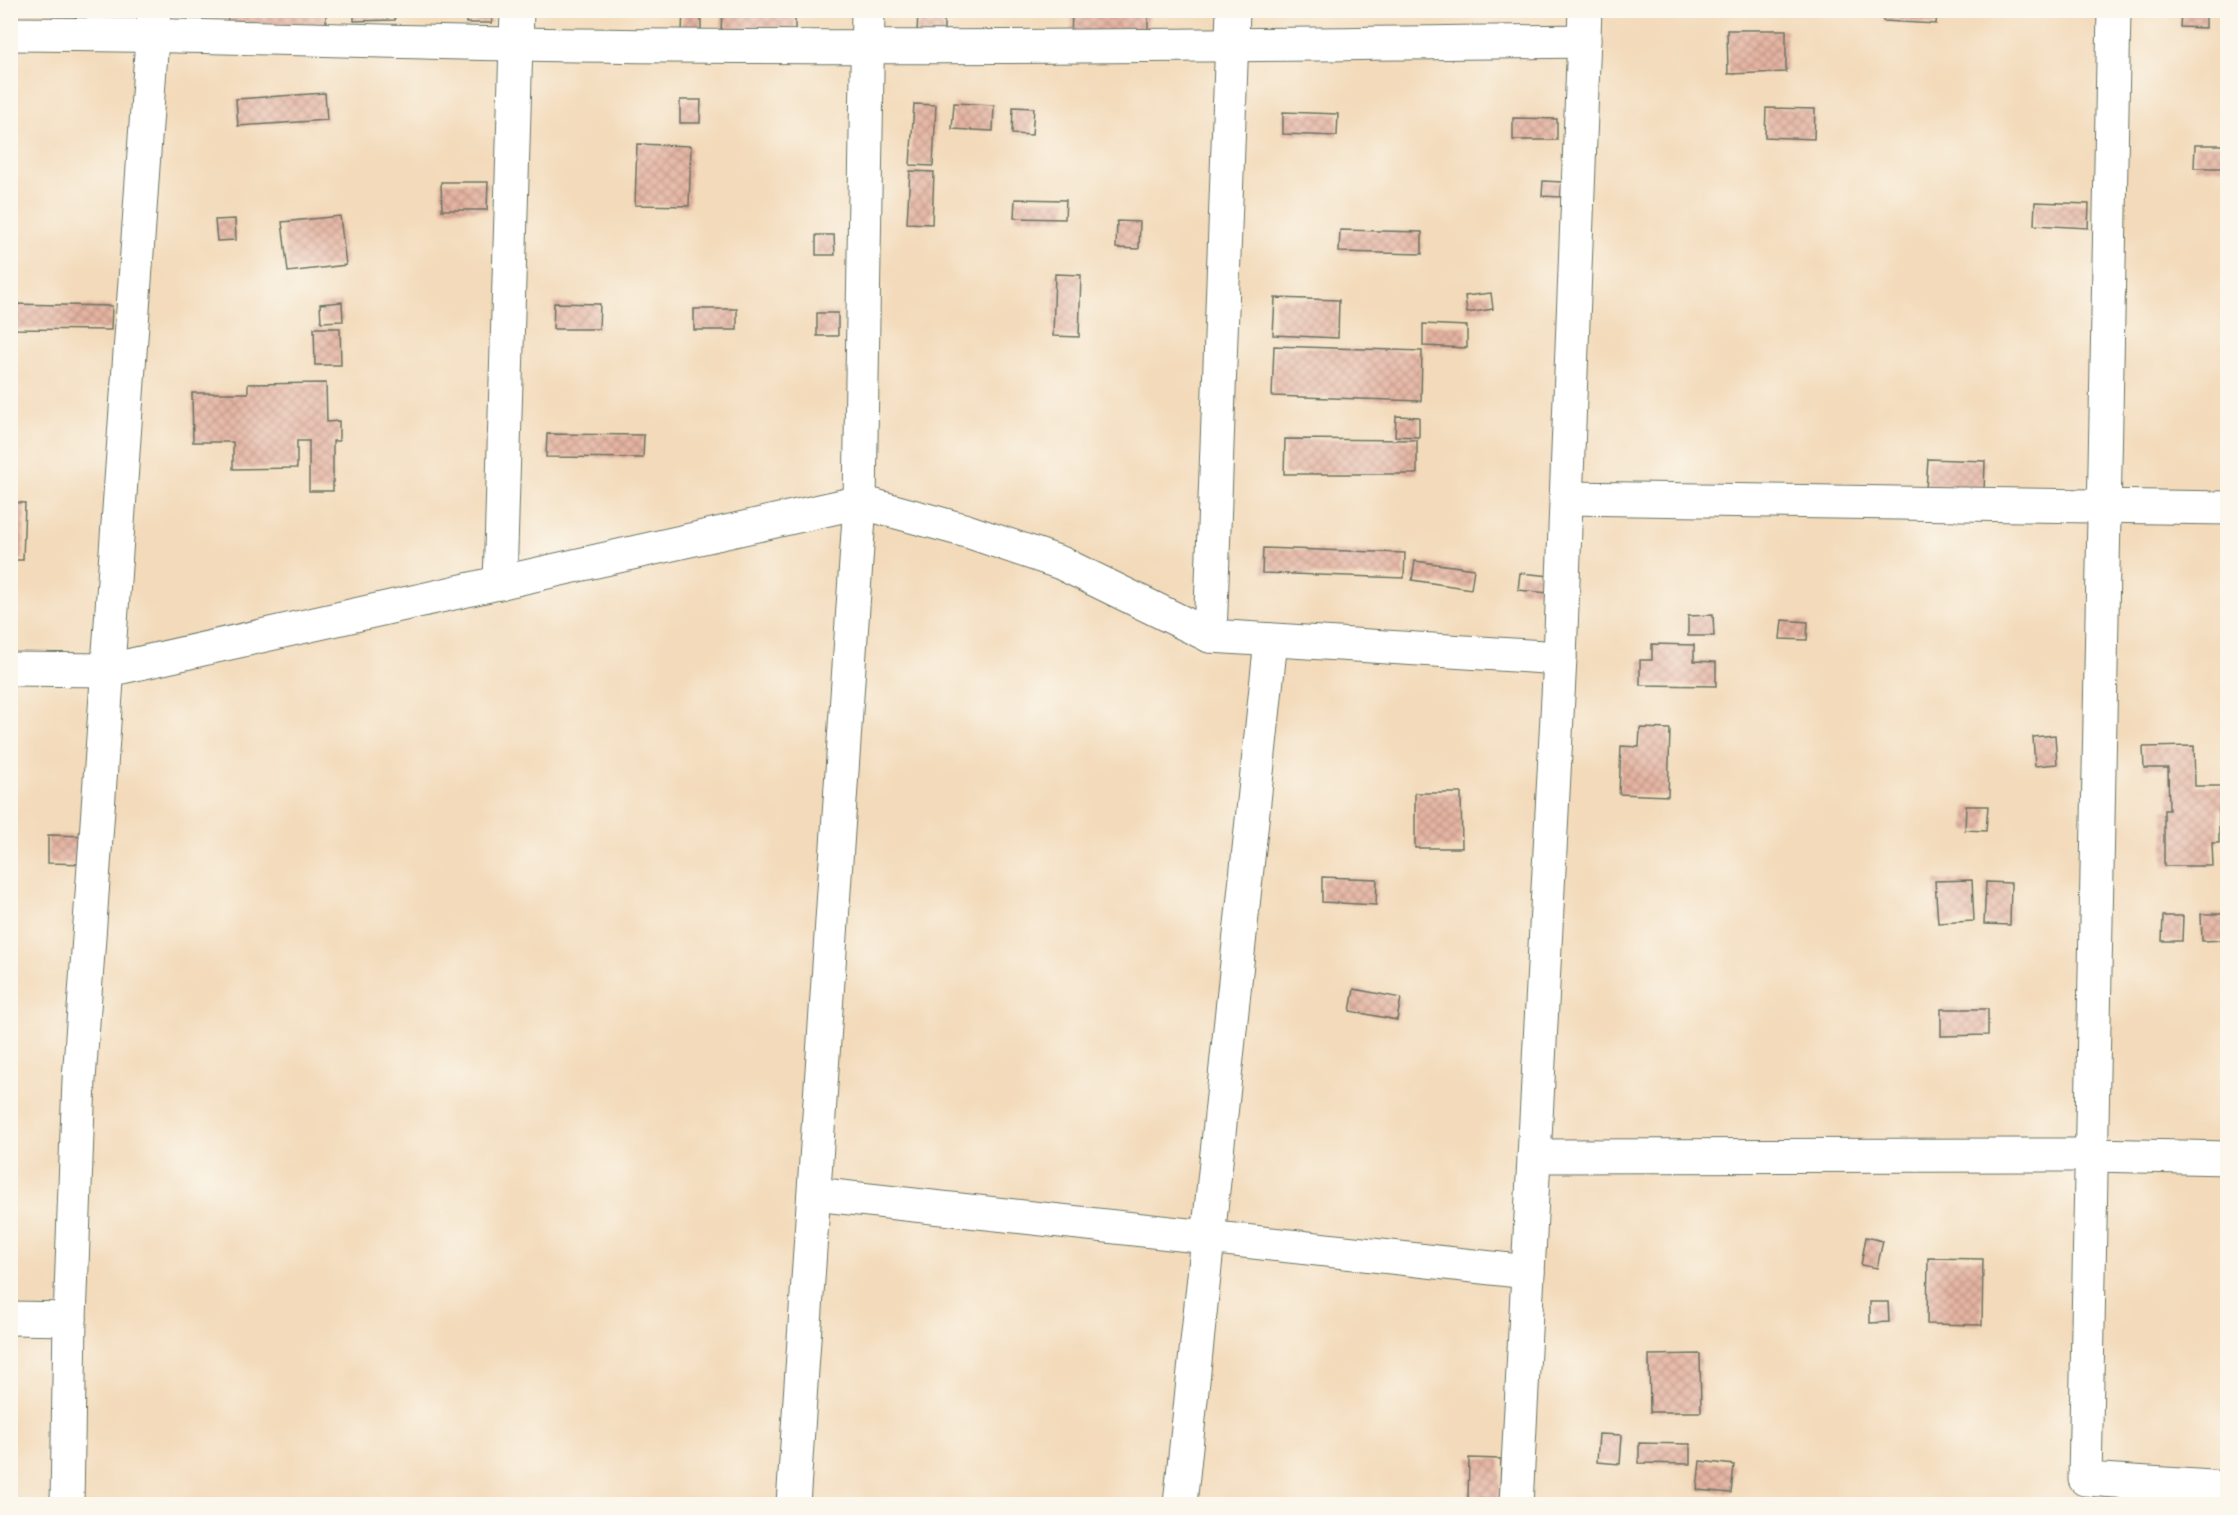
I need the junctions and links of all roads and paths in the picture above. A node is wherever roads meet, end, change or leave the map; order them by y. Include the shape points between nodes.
1 (517, 10) edge
2 (868, 10) edge
3 (1233, 10) edge
4 (2114, 10) edge
5 (153, 22) edge
6 (1585, 26) edge
7 (10, 34) edge
8 (515, 44) junction
9 (1230, 45) junction
10 (867, 46) junction
11 (1566, 498) junction
12 (861, 502) junction
13 (2104, 506) junction
14 (2228, 508) edge
15 (500, 583) junction
16 (1210, 636) junction
17 (1271, 640) junction
18 (1560, 658) junction
19 (10, 669) edge
20 (109, 670) junction
21 (2092, 1155) junction
22 (1534, 1156) junction
23 (2228, 1158) edge
24 (814, 1194) junction
25 (1208, 1237) junction
26 (1528, 1272) junction
27 (10, 1318) edge
28 (70, 1319) junction
29 (2228, 1488) edge
30 (67, 1504) edge
31 (793, 1504) edge
32 (1180, 1504) edge
33 (1516, 1504) edge

1 - 8 street
2 - 10 street
3 - 9 street
4 - 13 street
5 - 7 street
5 - 8 street
5 - 20 street
6 - 9 street
6 - 11 street
8 - 10 street
8 - 15 street
9 - 10 street
9 - 16 street
10 - 12 street
11 - 13 street
11 - 18 street
12 - 15 street
12 - 16 street via 967,531 1061,564
12 - 24 street
13 - 14 street
13 - 21 street
15 - 20 street
16 - 17 street
17 - 18 street
17 - 25 street
18 - 22 street
19 - 20 street
20 - 28 street via 79,1080
21 - 22 street
21 - 23 street
21 - 29 street via 2085,1479
22 - 26 street
24 - 25 street
24 - 31 street
25 - 26 street
25 - 32 street
26 - 33 street
27 - 28 street
28 - 30 street

